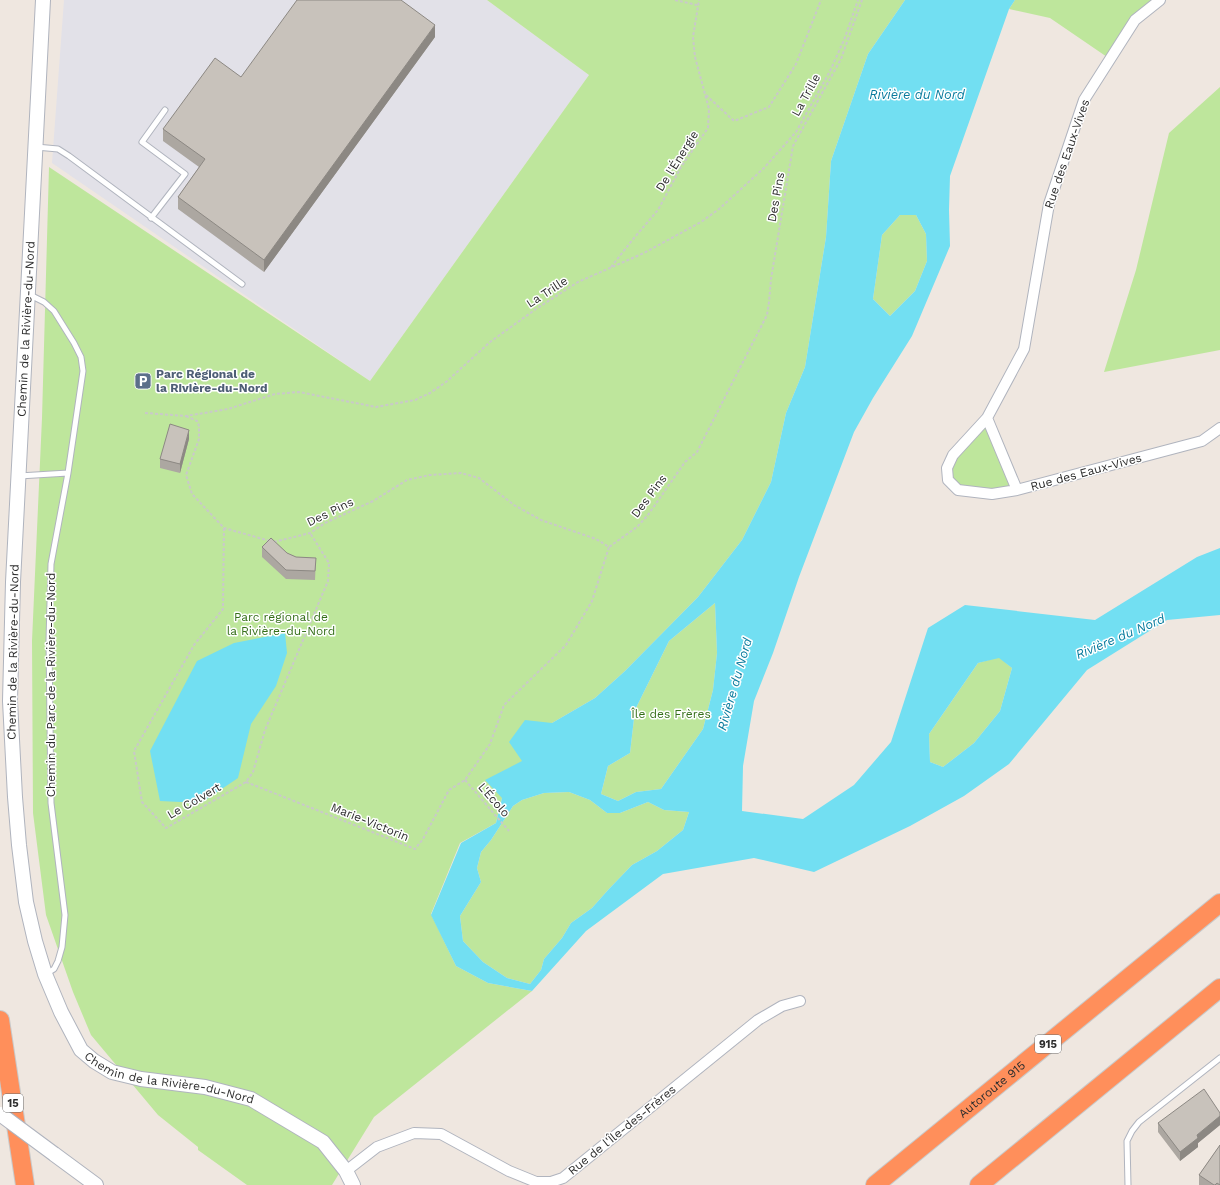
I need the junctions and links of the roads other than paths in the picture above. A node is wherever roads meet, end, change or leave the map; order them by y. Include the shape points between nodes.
1 (43, 0) edge
2 (1160, 0) edge
3 (165, 110) dead end
4 (35, 147) junction
5 (152, 218) junction
6 (242, 284) dead end
7 (27, 294) junction
8 (987, 418) junction
9 (1220, 428) edge
10 (68, 473) junction
11 (19, 476) junction
12 (1017, 490) junction
13 (1220, 903) edge
14 (45, 974) junction
15 (1220, 988) edge
16 (800, 1001) dead end
17 (0, 1020) edge
18 (1220, 1058) edge
19 (0, 1114) edge
20 (1056, 1122) junction
21 (346, 1171) junction
22 (94, 1182) edge
23 (25, 1185) edge
24 (352, 1185) edge
25 (875, 1185) edge
26 (978, 1185) edge
27 (993, 1185) edge
28 (1128, 1185) edge

1 - 4 street, Chemin de la Rivière-du-Nord
2 - 8 street, Rue des Eaux-Vives via 1135,20 1084,100 1049,204 1024,349
3 - 5 lane via 142,142 184,174
4 - 5 lane via 53,148 63,152
4 - 7 street, Chemin de la Rivière-du-Nord
5 - 6 lane
7 - 10 lane, Chemin du Parc de la Rivière-du-Nord via 40,299 54,311 81,357 83,371
7 - 11 street, Chemin de la Rivière-du-Nord
8 - 12 street, Rue des Eaux-Vives
8 - 12 street, Rue des Eaux-Vives via 953,455 947,468 948,480 958,490 992,494
9 - 12 street, Rue des Eaux-Vives via 1202,441
10 - 11 lane
10 - 14 lane, Chemin du Parc de la Rivière-du-Nord via 51,564 49,641 51,803 65,915 58,961 54,969
11 - 14 street, Chemin de la Rivière-du-Nord via 11,634 10,701 14,797 30,922
13 - 25 highway, Autoroute 915 / 915
14 - 21 street, Chemin de la Rivière-du-Nord via 60,1012 81,1050 112,1072 141,1079 205,1087 251,1099 322,1142
15 - 20 highway
16 - 21 street, Rue de l'Île-des-Frères via 782,1006 758,1020 563,1178 551,1182 536,1182 441,1134 414,1134 377,1147
17 - 23 highway, 15
18 - 28 lane via 1139,1122 1132,1131 1127,1141
19 - 22 street, bridge
20 - 26 highway
20 - 27 highway
21 - 24 street, Chemin de la Rivière-du-Nord

